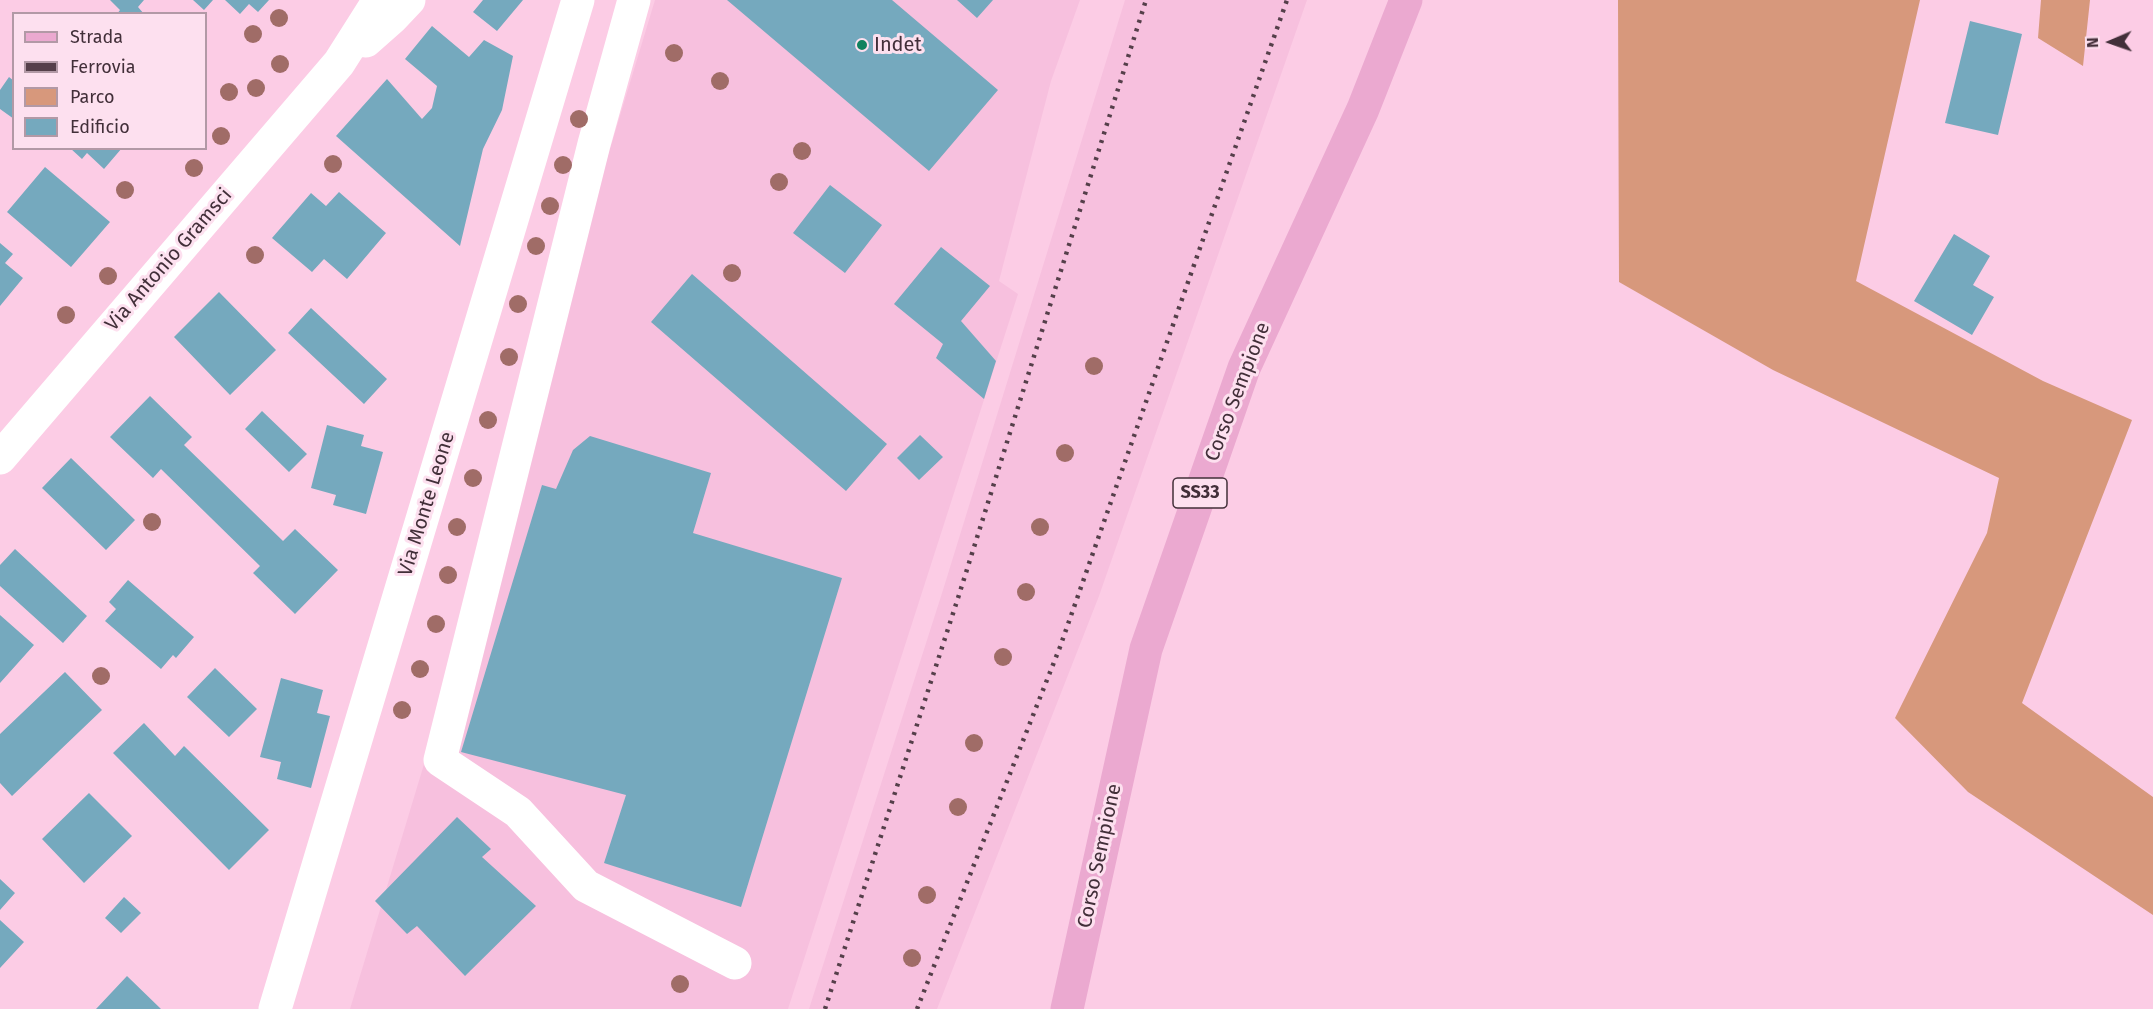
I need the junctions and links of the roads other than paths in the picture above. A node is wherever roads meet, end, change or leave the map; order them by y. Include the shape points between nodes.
1 (379, 0) edge
2 (410, 0) edge
3 (578, 0) edge
4 (634, 0) edge
5 (1406, 0) edge
6 (339, 63) junction
7 (0, 458) edge
8 (735, 963) dead end
9 (275, 1009) edge
10 (1067, 1009) edge

1 - 6 street, Via Antonio Gramsci
2 - 6 street, Via Antonio Gramsci
3 - 9 street, Via Monte Leone
4 - 8 street via 591,155 440,760 518,812 586,886
5 - 10 main road, Corso Sempione / SS33 via 1363,109 1244,368 1146,649
6 - 7 street, Via Antonio Gramsci

